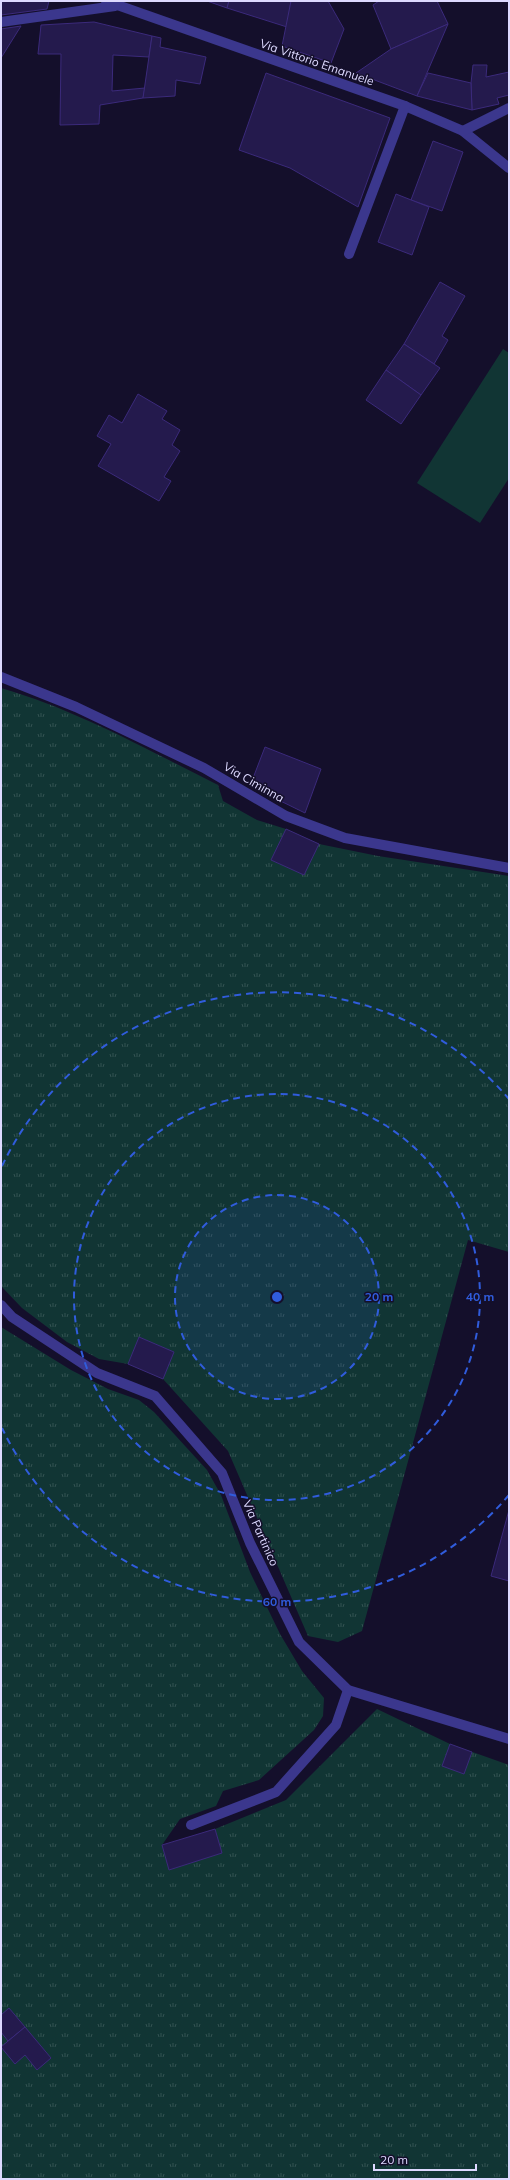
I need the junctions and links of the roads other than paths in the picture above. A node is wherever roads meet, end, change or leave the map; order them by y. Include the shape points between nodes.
1 (106, 1) edge
2 (115, 6) junction
3 (1, 22) edge
4 (405, 106) junction
5 (509, 108) edge
6 (463, 131) junction
7 (509, 168) edge
8 (350, 254) dead end
9 (1, 676) edge
10 (509, 868) edge
11 (1, 1305) edge
12 (348, 1690) junction
13 (509, 1739) edge
14 (191, 1825) dead end

1 - 2 street, Via Vittorio Emanuele
2 - 3 street
2 - 4 street, Via Vittorio Emanuele
4 - 6 street, Via Vittorio Emanuele
4 - 8 street
5 - 6 street
6 - 7 street, Via Vittorio Emanuele
9 - 10 street, Via Ciminna via 76,707 197,765 286,816 345,838
11 - 12 street, Via Partinico via 12,1317 97,1373 155,1396 222,1473 250,1543 299,1642
12 - 13 street, Via Partinico
12 - 14 street via 336,1725 276,1792

